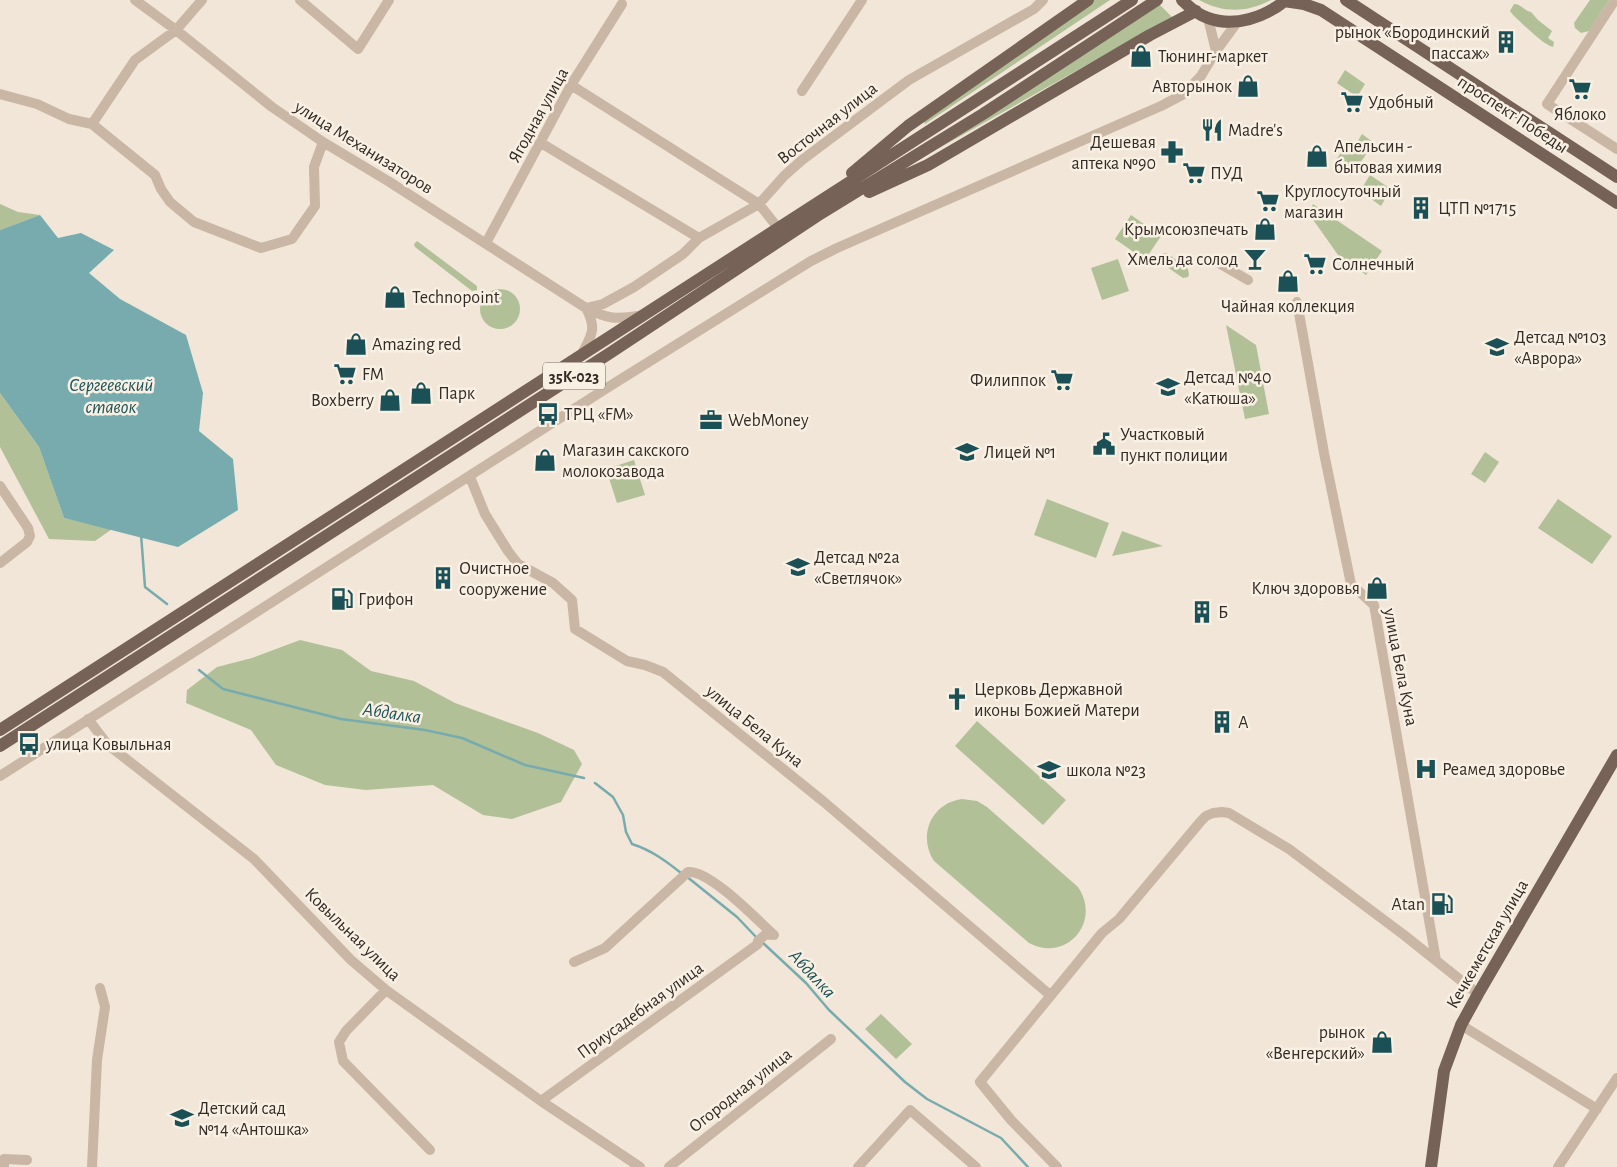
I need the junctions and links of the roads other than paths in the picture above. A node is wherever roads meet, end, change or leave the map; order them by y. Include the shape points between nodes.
1 (135, 0) edge
2 (202, 0) edge
3 (300, 0) edge
4 (389, 0) edge
5 (862, 0) edge
6 (1043, 0) edge
7 (1132, 0) edge
8 (1182, 0) edge
9 (1346, 0) edge
10 (1615, 0) edge
11 (1285, 1) edge
12 (1079, 2) edge
13 (1153, 3) edge
14 (622, 4) dead end
15 (1196, 11) junction
16 (1208, 18) junction
17 (1238, 21) junction
18 (176, 30) junction
19 (1216, 51) junction
20 (571, 85) junction
21 (802, 90) dead end
22 (0, 94) edge
23 (92, 124) junction
24 (322, 142) junction
25 (541, 143) junction
26 (1617, 149) edge
27 (1617, 177) edge
28 (826, 196) junction
29 (1617, 203) edge
30 (759, 204) junction
31 (817, 216) junction
32 (778, 228) junction
33 (699, 238) junction
34 (486, 243) junction
35 (1217, 262) dead end
36 (1248, 280) dead end
37 (1297, 302) dead end
38 (586, 308) junction
39 (644, 316) junction
40 (582, 354) junction
41 (470, 477) junction
42 (0, 486) edge
43 (0, 564) edge
44 (88, 719) junction
45 (0, 730) edge
46 (0, 746) edge
47 (1617, 755) edge
48 (0, 776) edge
49 (1436, 960) junction
50 (574, 962) dead end
51 (100, 988) dead end
52 (386, 990) junction
53 (1478, 994) junction
54 (1050, 995) junction
55 (1461, 1025) junction
56 (831, 1039) dead end
57 (1617, 1078) edge
58 (541, 1101) junction
59 (1597, 1109) junction
60 (430, 1150) dead end
61 (27, 1160) dead end
62 (4, 1167) edge
63 (92, 1167) edge
64 (640, 1167) edge
65 (668, 1167) edge
66 (858, 1167) edge
67 (976, 1167) edge
68 (1057, 1167) edge
69 (1431, 1167) edge
70 (1558, 1167) edge

1 - 18 street, улица Механизаторов
2 - 18 street
3 - 4 street via 358,49
5 - 21 street
6 - 30 street, Восточная улица via 1034,9 909,80 802,160
7 - 28 main road, 35К-023
8 - 15 main road
9 - 27 main road, проспект Победы
10 - 26 street via 1547,104
11 - 17 main road via 1266,13
11 - 29 main road, проспект Победы via 1321,10
12 - 28 main road via 908,126
13 - 31 main road, 35К-023
14 - 20 street, Ягодная улица
15 - 16 main road
15 - 31 main road via 928,165
16 - 17 main road
16 - 19 street
17 - 19 street
18 - 23 street via 135,60
18 - 24 street, улица Механизаторов via 272,107
19 - 41 street via 1201,76 1184,94 811,261
20 - 25 street, Ягодная улица
20 - 30 street
22 - 23 street
23 - 24 street via 155,175 170,202 194,222 261,248 292,239 315,206 314,167
24 - 34 street, улица Механизаторов
25 - 33 street
25 - 34 street, Ягодная улица
28 - 32 main road, 35К-023
30 - 32 street
30 - 33 street, Восточная улица
31 - 46 main road, 35К-023
32 - 39 main road, 35К-023
33 - 38 street, Восточная улица via 683,254 634,287 603,304
34 - 38 street, улица Механизаторов
35 - 36 street
37 - 49 street, улица Бела Куна via 1351,584 1374,605
38 - 39 street, улица Механизаторов via 614,319
38 - 40 street via 593,327
39 - 40 main road, 35К-023
40 - 45 main road, 35К-023
41 - 44 street
41 - 54 street, улица Бела Куна via 485,514 518,564 553,583 572,600 575,629 627,661 663,672 824,802
42 - 43 street via 30,536
44 - 48 street
44 - 52 street, Ковыльная улица via 107,744 254,859 351,960
47 - 53 main road, Кечкеметская улица
49 - 53 street
49 - 54 street via 1289,850 1222,812 1206,816
50 - 58 street, Приусадебная улица via 605,948 684,875 695,872 726,890 774,935 761,940
51 - 63 street via 105,1007 97,1060
52 - 58 street, Ковыльная улица
52 - 60 street via 346,1030 339,1042 343,1060
53 - 55 main road, Кечкеметская улица
54 - 68 street via 980,1082 1011,1120
55 - 59 street
55 - 69 main road, Кечкеметская улица via 1444,1071
56 - 65 street, Огородная улица
57 - 59 street
58 - 64 street, Ковыльная улица
59 - 70 street
61 - 62 street via 4,1159
66 - 67 street via 910,1110

